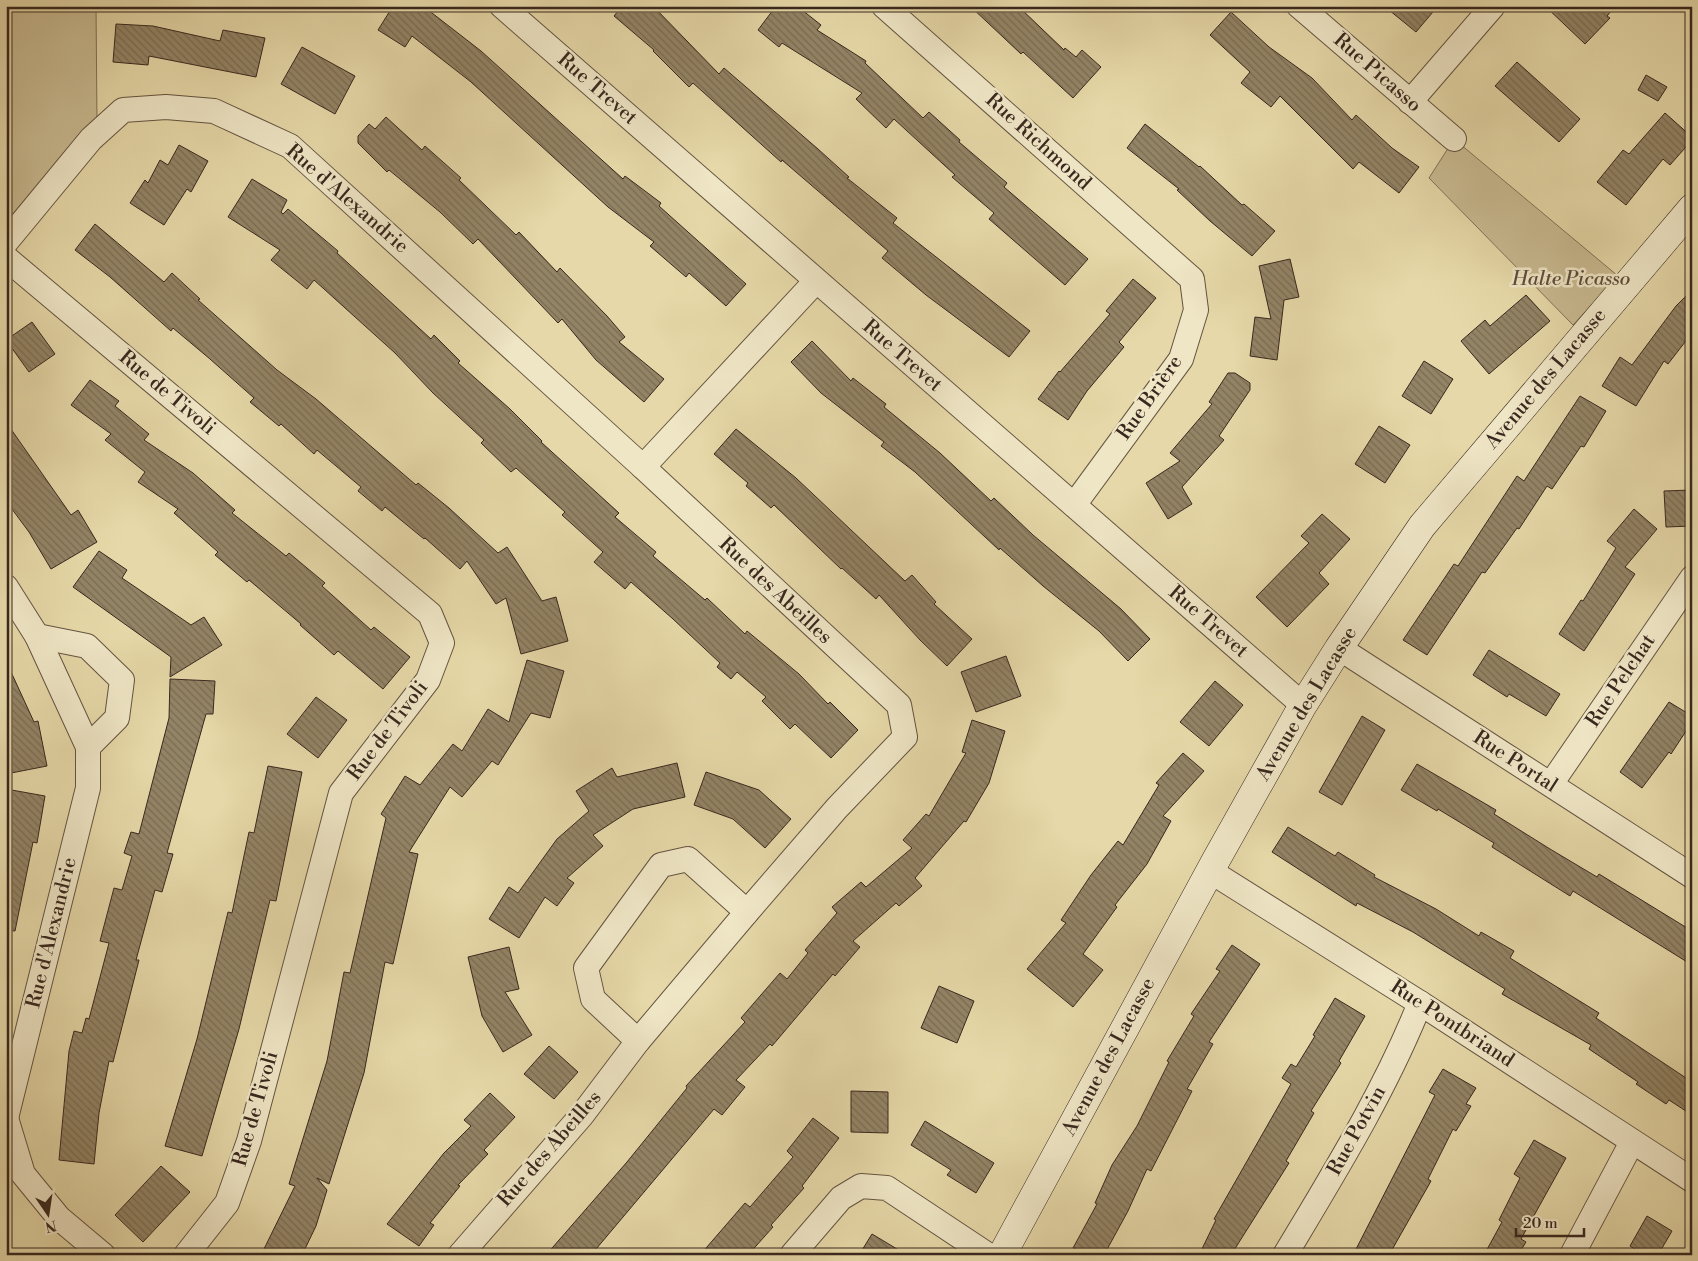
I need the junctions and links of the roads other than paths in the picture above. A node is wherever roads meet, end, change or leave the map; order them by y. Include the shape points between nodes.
1 (502, 6) edge
2 (884, 6) edge
3 (1300, 6) edge
4 (1493, 6) edge
5 (1410, 102) junction
6 (1454, 140) dead end
7 (1692, 208) edge
8 (6, 242) edge
9 (6, 258) edge
10 (1192, 279) joint
11 (816, 281) junction
12 (643, 467) junction
13 (1074, 505) junction
14 (1692, 578) edge
15 (6, 587) edge
16 (38, 636) junction
17 (1339, 648) junction
18 (1303, 705) junction
19 (88, 747) junction
20 (1551, 784) junction
21 (1210, 871) junction
22 (1692, 876) edge
23 (747, 912) junction
24 (1420, 1003) junction
25 (638, 1041) junction
26 (6, 1118) edge
27 (1632, 1142) junction
28 (1692, 1180) edge
29 (103, 1255) edge
30 (186, 1255) edge
31 (460, 1255) edge
32 (792, 1255) edge
33 (988, 1255) edge
34 (1002, 1255) edge
35 (1286, 1255) edge
36 (1572, 1255) edge

1 - 11 street, Rue Trevet
2 - 10 street, Rue Richmond
3 - 5 street, Rue Picasso
4 - 5 street
5 - 6 street, Rue Picasso
7 - 17 street, Avenue des Lacasse via 1422,526
8 - 12 street, Rue d'Alexandrie via 91,139 123,110 166,107 214,111 290,146
9 - 30 street, Rue de Tivoli via 430,614 442,644 428,680 341,793 249,1140 227,1203
10 - 13 street, Rue Brière via 1196,310 1181,360
11 - 12 street
11 - 13 street, Rue Trevet
12 - 23 street, Rue des Abeilles via 899,705 905,738 837,808
13 - 18 street, Rue Trevet
14 - 20 street, Rue Pelchat
15 - 16 street, Rue d'Alexandrie
16 - 19 street, Rue d'Alexandrie
16 - 19 street via 87,646 122,680 117,718
17 - 18 street, Avenue des Lacasse
17 - 20 street, Rue Portal
18 - 21 street, Avenue des Lacasse
19 - 26 street, Rue d'Alexandrie via 88,788
20 - 22 street, Rue Portal
21 - 24 street, Rue Pontbriand
21 - 34 street, Avenue des Lacasse
23 - 25 street, Rue des Abeilles
23 - 25 street via 688,859 661,865 586,968 593,999
24 - 27 street, Rue Pontbriand
24 - 35 street, Rue Potvin via 1403,1046
25 - 31 street, Rue des Abeilles via 582,1115
26 - 29 street, Rue d'Alexandrie via 23,1174 59,1218
27 - 28 street, Rue Pontbriand
27 - 36 street
32 - 33 street via 841,1198 862,1186 887,1188

